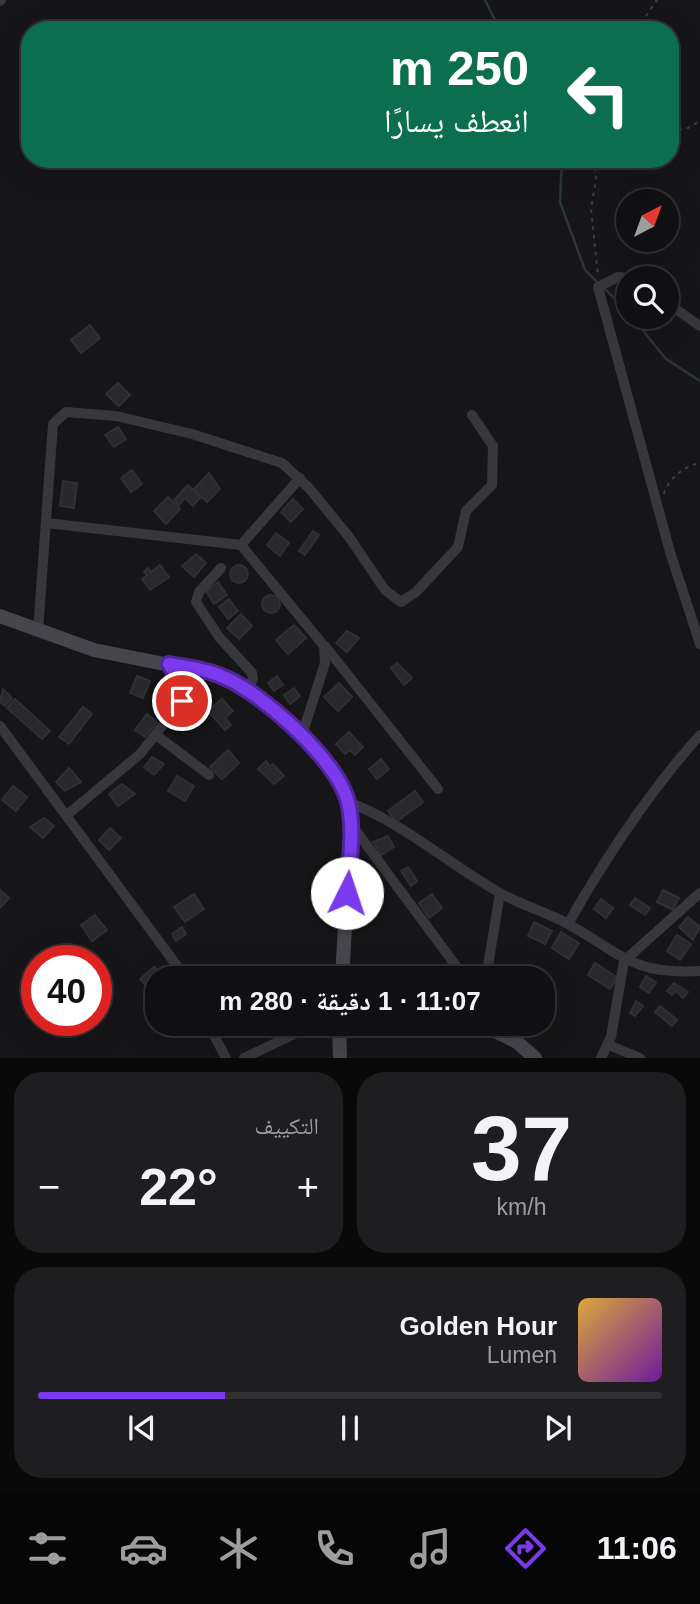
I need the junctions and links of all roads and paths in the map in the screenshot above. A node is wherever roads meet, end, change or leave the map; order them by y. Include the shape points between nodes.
1 (657, 0) edge
2 (642, 21) edge
3 (700, 121) edge
4 (679, 129) edge
5 (595, 168) edge
6 (616, 277) edge
7 (598, 287) junction
8 (679, 311) edge
9 (700, 326) edge
10 (472, 415) dead end
11 (700, 463) edge
12 (300, 478) junction
13 (659, 512) junction
14 (46, 523) junction
15 (241, 545) junction
16 (221, 568) dead end
17 (2, 615) edge
18 (38, 631) junction
19 (700, 644) edge
20 (324, 646) junction
21 (169, 664) junction
22 (247, 690) junction
23 (0, 726) edge
24 (156, 735) junction
25 (302, 735) junction
26 (700, 735) edge
27 (209, 775) dead end
28 (438, 789) dead end
29 (348, 802) junction
30 (67, 815) junction
31 (351, 824) junction
32 (500, 893) junction
33 (700, 893) edge
34 (568, 924) junction
35 (624, 961) junction
36 (177, 966) edge
37 (343, 966) edge
38 (456, 966) edge
39 (488, 966) edge
40 (700, 971) edge
41 (214, 1036) edge
42 (290, 1036) edge
43 (339, 1036) edge
44 (505, 1036) edge
45 (609, 1045) junction
46 (226, 1058) edge
47 (244, 1058) edge
48 (340, 1058) edge
49 (535, 1058) edge
50 (601, 1058) edge
51 (640, 1058) edge

1 - 2 path
3 - 4 path
5 - 7 path via 591,208
6 - 7 street
7 - 13 street
8 - 9 street
10 - 12 street via 493,446 492,485 466,511 458,547 405,600 389,596 349,537
11 - 13 path via 667,483
12 - 14 street via 274,459 192,434 116,416 65,412 53,424
12 - 15 street
13 - 19 street
14 - 15 street
14 - 18 street
15 - 20 street
16 - 22 street via 196,602 219,637 252,673
17 - 18 street
18 - 21 street via 94,650
20 - 25 street via 325,663
20 - 28 street
21 - 22 street via 220,675
21 - 24 street via 186,695
22 - 25 street
23 - 30 street
24 - 27 street
24 - 30 street
25 - 29 street via 333,770
26 - 34 street via 656,787
29 - 31 street
29 - 32 street via 393,823
30 - 36 street
31 - 37 street
31 - 38 street
32 - 34 street
32 - 39 street
33 - 35 street
34 - 35 street
35 - 40 street via 662,971
35 - 45 street
41 - 46 street
42 - 47 street
43 - 48 street
44 - 49 street
45 - 50 street
45 - 51 street

